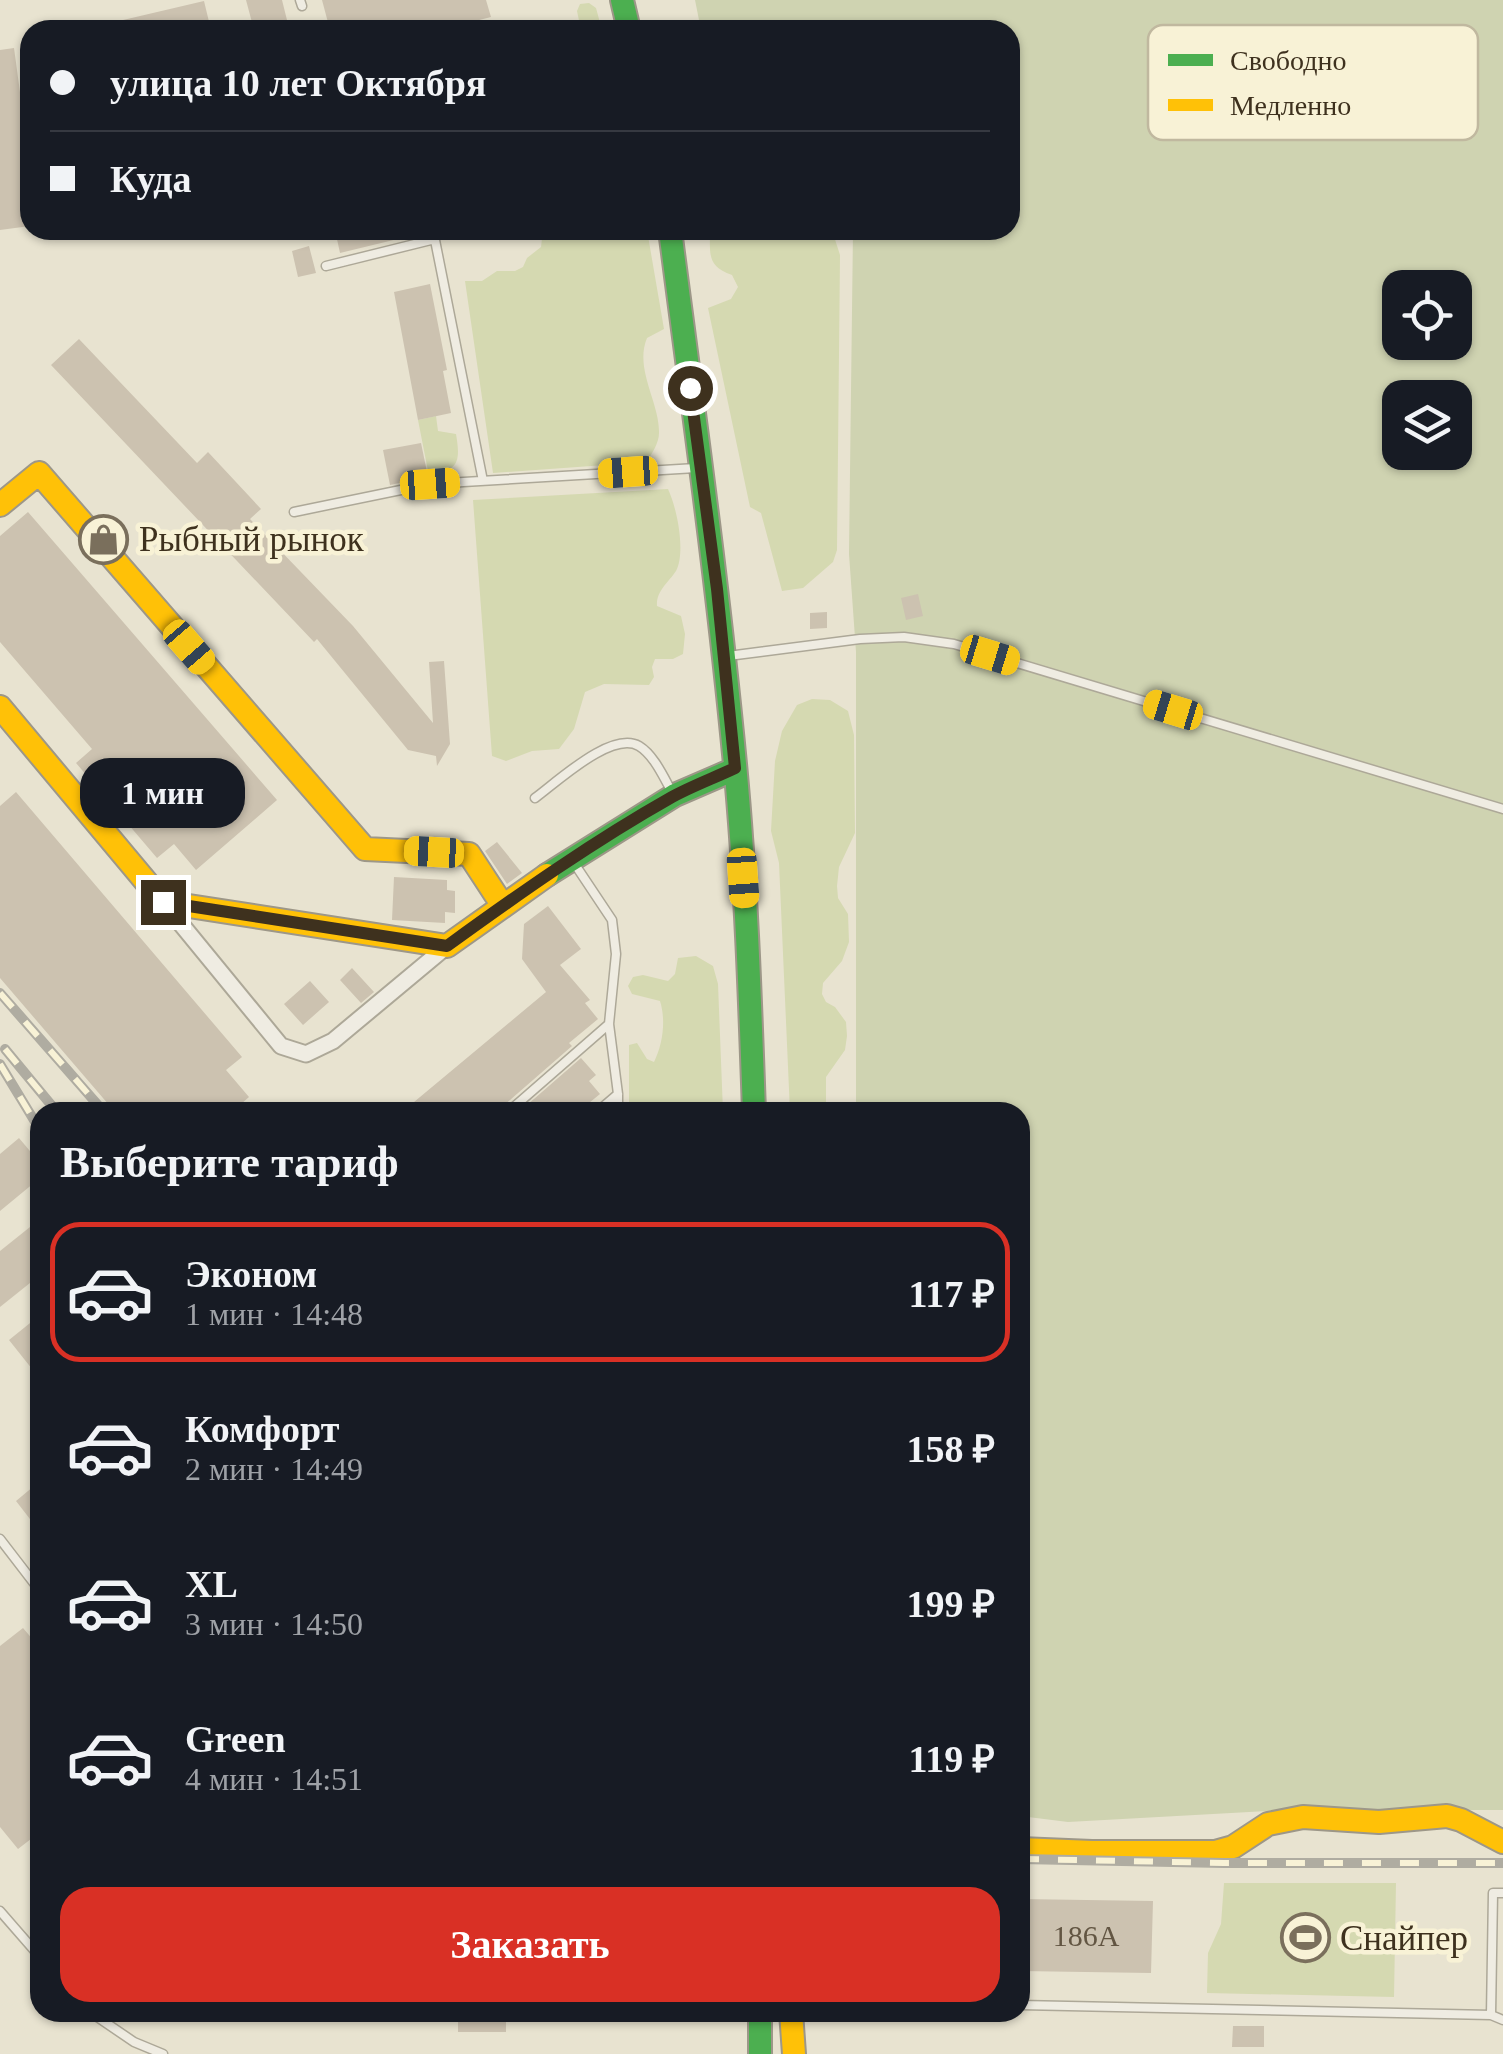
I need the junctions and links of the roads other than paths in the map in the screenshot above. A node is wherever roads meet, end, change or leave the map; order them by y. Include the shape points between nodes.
1 (414, 240) edge
2 (435, 240) edge
3 (671, 240) edge
4 (326, 266) dead end
5 (701, 468) junction
6 (483, 481) junction
7 (0, 505) edge
8 (294, 512) dead end
9 (724, 657) junction
10 (0, 707) edge
11 (735, 768) junction
12 (675, 796) junction
13 (535, 798) dead end
14 (1503, 809) edge
15 (571, 860) junction
16 (163, 902) junction
17 (503, 906) junction
18 (447, 946) junction
19 (609, 1024) junction
20 (618, 1094) junction
21 (519, 1102) edge
22 (609, 1102) edge
23 (618, 1102) edge
24 (754, 1102) edge
25 (0, 1539) edge
26 (30, 1578) edge
27 (1503, 1842) edge
28 (1030, 1849) edge
29 (1503, 1893) edge
30 (0, 1911) edge
31 (30, 1946) edge
32 (1030, 2005) edge
33 (1491, 2016) junction
34 (1503, 2020) edge
35 (105, 2022) edge
36 (760, 2022) edge
37 (792, 2022) edge
38 (162, 2054) edge
39 (760, 2054) edge
40 (794, 2054) edge

1 - 4 lane
2 - 6 lane
3 - 5 street
5 - 6 lane
5 - 9 street
6 - 8 lane via 430,484
7 - 17 street via 39,473 364,849 469,854
9 - 11 street
9 - 14 lane via 860,639 954,644
10 - 16 street
11 - 12 street
11 - 24 street
12 - 13 lane via 638,745 622,742
12 - 15 street
15 - 17 street
15 - 19 lane via 612,920
16 - 18 street
16 - 18 street via 280,1046 306,1054 333,1041
17 - 18 street
19 - 20 lane
19 - 21 lane
20 - 22 lane
20 - 23 lane
25 - 26 lane
27 - 28 street via 1452,1817 1383,1823 1286,1818 1215,1852
29 - 33 lane via 1493,1893
30 - 31 lane
32 - 33 lane
33 - 34 lane
35 - 38 lane
36 - 39 street
37 - 40 street

